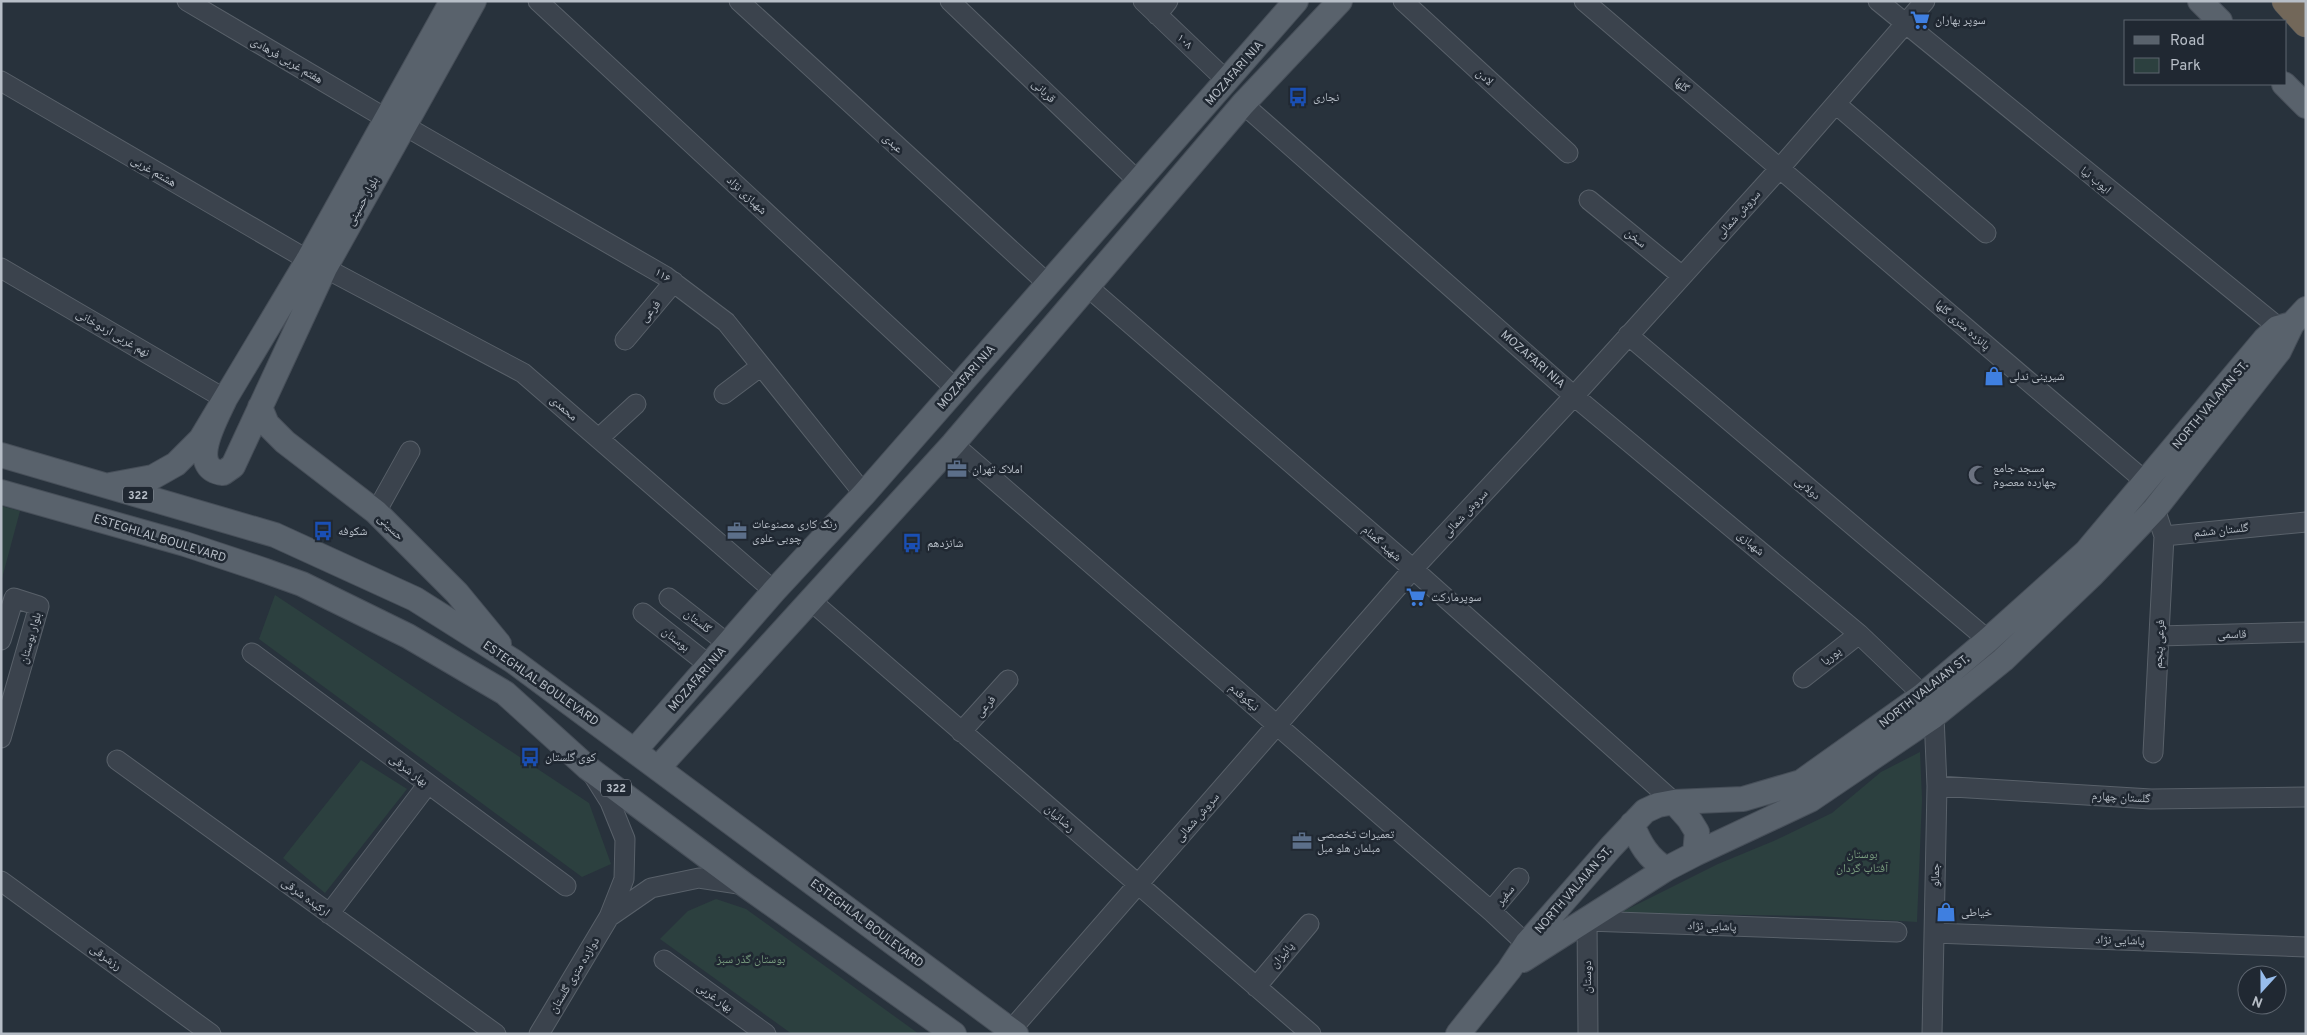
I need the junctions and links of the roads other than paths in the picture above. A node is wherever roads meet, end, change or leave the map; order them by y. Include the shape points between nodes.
1 (187, 1) edge
2 (452, 1) edge
3 (474, 1) edge
4 (538, 1) edge
5 (739, 1) edge
6 (950, 1) edge
7 (1143, 1) edge
8 (1296, 1) edge
9 (1340, 1) edge
10 (1403, 1) edge
11 (1584, 1) edge
12 (1878, 1) edge
13 (1926, 1) edge
14 (2200, 1) edge
15 (2286, 1) edge
16 (1163, 8) edge
17 (2219, 20) edge
18 (2306, 23) edge
19 (1905, 24) junction
20 (1, 81) edge
21 (1227, 81) junction
22 (2285, 85) edge
23 (1243, 104) junction
24 (1836, 104) junction
25 (2306, 106) edge
26 (396, 122) junction
27 (1568, 153) dead end
28 (1780, 168) junction
29 (1138, 181) junction
30 (1589, 200) dead end
31 (1986, 233) dead end
32 (316, 264) junction
33 (1, 268) edge
34 (1682, 276) junction
35 (674, 282) junction
36 (1048, 284) junction
37 (1088, 287) junction
38 (2291, 324) edge
39 (1628, 335) junction
40 (625, 340) dead end
41 (761, 366) junction
42 (956, 389) junction
43 (724, 394) dead end
44 (1574, 396) junction
45 (225, 399) junction
46 (636, 404) dead end
47 (260, 407) junction
48 (599, 438) junction
49 (953, 444) junction
50 (410, 451) dead end
51 (1, 455) edge
52 (2146, 482) junction
53 (106, 486) junction
54 (1, 492) edge
55 (864, 494) junction
56 (2155, 509) junction
57 (376, 512) junction
58 (2306, 522) edge
59 (274, 535) junction
60 (2164, 536) junction
61 (1413, 569) junction
62 (263, 570) junction
63 (774, 591) junction
64 (669, 598) dead end
65 (810, 600) junction
66 (643, 613) dead end
67 (2306, 632) edge
68 (1860, 634) junction
69 (2159, 636) junction
70 (1, 640) edge
71 (1988, 640) junction
72 (728, 644) junction
73 (252, 653) dead end
74 (513, 661) junction
75 (709, 665) junction
76 (1803, 678) dead end
77 (1008, 680) dead end
78 (1923, 695) junction
79 (667, 713) junction
80 (1934, 716) junction
81 (699, 723) junction
82 (1277, 725) junction
83 (961, 732) junction
84 (1, 738) edge
85 (634, 750) junction
86 (2153, 753) dead end
87 (117, 760) dead end
88 (588, 768) junction
89 (658, 768) junction
90 (428, 784) junction
91 (1937, 786) junction
92 (2306, 797) edge
93 (1674, 802) junction
94 (1632, 824) junction
95 (1695, 854) junction
96 (1666, 870) junction
97 (1519, 878) dead end
98 (1, 881) edge
99 (1138, 884) junction
100 (745, 885) junction
101 (566, 886) dead end
102 (1491, 911) junction
103 (329, 914) junction
104 (609, 917) junction
105 (1587, 921) junction
106 (1309, 924) dead end
107 (1897, 932) dead end
108 (1934, 934) junction
109 (1531, 947) junction
110 (2306, 947) edge
111 (664, 960) dead end
112 (1256, 987) junction
113 (1013, 1032) edge
114 (211, 1034) edge
115 (496, 1034) edge
116 (539, 1034) edge
117 (766, 1034) edge
118 (954, 1034) edge
119 (1312, 1034) edge
120 (1458, 1034) edge
121 (1588, 1034) edge
122 (1932, 1034) edge

1 - 26 street, هفتم غربی فرهادی
2 - 26 main road, بلوار حسینی
3 - 26 main road, بلوار حسینی
4 - 42 street, شهبازی نژاد
5 - 36 street, عبدی
6 - 29 street, قربانی
7 - 16 street, ۱۰۸
8 - 21 main road, MOZAFARI NIA
9 - 23 main road
10 - 27 street, لادن
11 - 28 street, گلها
12 - 19 street, ایوب نیا
13 - 19 street, سروش شمالی
14 - 17 main road
15 - 18 highway
16 - 21 street, ۱۰۸
19 - 24 street, سروش شمالی
19 - 38 street, ایوب نیا
20 - 32 street, هشتم غربی
21 - 29 main road, MOZAFARI NIA
22 - 25 main road
23 - 37 main road
23 - 44 street, MOZAFARI NIA
24 - 28 street, سروش شمالی
24 - 31 street
26 - 32 main road, بلوار حسینی
26 - 35 street, ۱۱۶
28 - 34 street, سروش شمالی
28 - 52 street, پانزده متری گلها
29 - 36 main road, MOZAFARI NIA
30 - 34 street, سخن
32 - 45 main road, بلوار حسینی
32 - 47 main road, بلوار حسینی
32 - 48 street, محمدی via 523,373
33 - 45 street, نهم غربی اردوخانی
34 - 39 street, سروش شمالی
35 - 40 street, فرعی
35 - 41 street, ۱۱۶ via 726,322
36 - 42 main road, MOZAFARI NIA
37 - 49 main road
37 - 61 street, شهید گمنام
38 - 52 main road, NORTH VALAIAN ST. via 2265,339
38 - 56 main road, NORTH VALAIAN ST. via 2279,351
39 - 44 street, سروش شمالی
39 - 71 street, دولابی
41 - 43 street
41 - 55 street, ۱۱۶
42 - 55 main road, MOZAFARI NIA
44 - 61 street, سروش شمالی
44 - 68 street, شهبازی
45 - 47 main road, بلوار حسینی via 205,449 210,468 216,472 223,473 233,466
45 - 53 main road via 201,439 176,464 153,477
46 - 48 street
47 - 57 main road, حسینی via 267,424 285,442
48 - 63 street, محمدی
49 - 65 main road
49 - 82 street, نیکوقدم
50 - 57 street
51 - 53 main road, ESTEGHLAL BOULEVARD / 322
52 - 71 main road, NORTH VALAIAN ST. via 2086,552
53 - 59 main road, ESTEGHLAL BOULEVARD / 322
54 - 62 main road, ESTEGHLAL BOULEVARD / 322 via 185,544
55 - 63 main road, MOZAFARI NIA
56 - 60 street
56 - 80 main road, NORTH VALAIAN ST. via 2003,660
57 - 74 main road, حسینی via 457,593
58 - 60 street, گلستان ششم
59 - 62 main road
59 - 74 main road, ESTEGHLAL BOULEVARD / 322 via 416,599
60 - 69 street, فرعی پنجم
61 - 82 street, سروش شمالی
61 - 93 street, شهید گمنام
62 - 88 main road, ESTEGHLAL BOULEVARD / 322 via 302,584 408,636 505,693
63 - 72 main road, MOZAFARI NIA
64 - 72 street, گلستان
65 - 81 main road
65 - 83 street, رضائیان
66 - 75 street, بوستان
67 - 69 street, قاسمی
68 - 76 street, پوریا
68 - 78 street, شهبازی
69 - 86 street, فرعی پنجم
70 - 84 street, بلوار بوستان via 14,598 39,606
71 - 78 main road, NORTH VALAIAN ST.
72 - 75 main road, MOZAFARI NIA
73 - 90 street, بهار شرقی
74 - 85 main road, ESTEGHLAL BOULEVARD / 322
75 - 79 main road, MOZAFARI NIA
77 - 83 street, فرعی
78 - 80 main road
78 - 93 main road, NORTH VALAIAN ST. via 1801,782 1743,799
79 - 81 main road via 667,724 673,731
79 - 85 main road, MOZAFARI NIA
80 - 91 street, جمالو
80 - 95 main road, NORTH VALAIAN ST. via 1810,800
81 - 89 main road
82 - 99 street, سروش شمالی
82 - 102 street, نیکوقدم
83 - 99 street, رضائیان
85 - 89 main road, ESTEGHLAL BOULEVARD / 322
87 - 103 street, ارکیده شرقی
88 - 100 main road, ESTEGHLAL BOULEVARD / 322
88 - 104 street, دوازده متری گلستان via 610,802 625,838 624,879
89 - 113 main road, ESTEGHLAL BOULEVARD / 322
90 - 101 street, بهار شرقی
90 - 103 street
91 - 92 street, گلستان چهارم via 2151,799
91 - 108 street, جمالو
93 - 94 main road, NORTH VALAIAN ST. via 1646,811
93 - 95 main road via 1697,832
94 - 96 main road via 1644,850
94 - 109 main road, NORTH VALAIAN ST.
95 - 96 main road, NORTH VALAIAN ST.
96 - 105 main road, NORTH VALAIAN ST.
97 - 102 street, سفیر
98 - 114 street, رزشرقی
99 - 112 street, رضائیان
99 - 113 street, سروش شمالی
100 - 104 street via 699,878 651,888
100 - 118 main road, ESTEGHLAL BOULEVARD / 322
102 - 109 street, نیکوقدم
103 - 115 street, ارکیده شرقی
104 - 116 street, دوازده متری گلستان
105 - 107 street, پاشایی نژاد
105 - 109 main road, NORTH VALAIAN ST.
105 - 121 street, دوستان
106 - 112 street, پائیزان
108 - 110 street, پاشایی نژاد
108 - 122 street, جمالو
109 - 120 main road, NORTH VALAIAN ST.
111 - 117 street, بهار غربی
112 - 119 street, رضائیان

